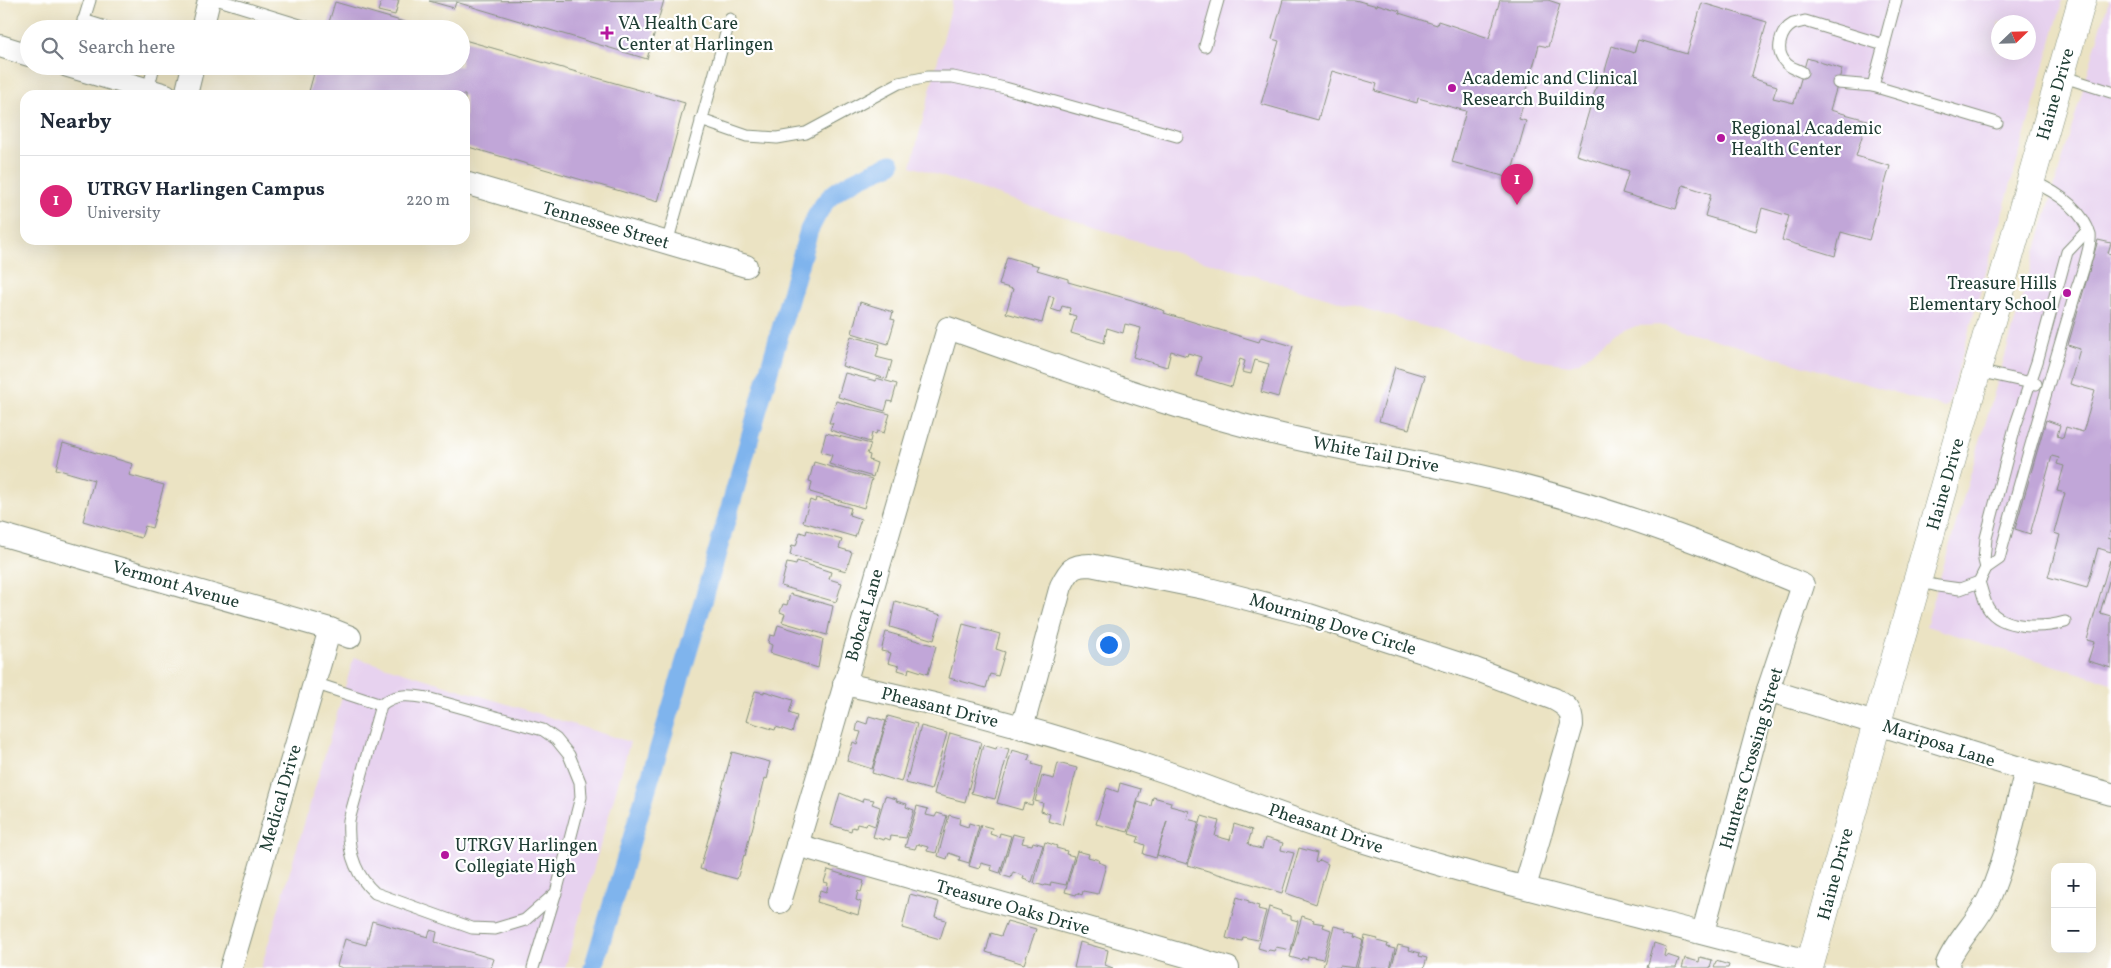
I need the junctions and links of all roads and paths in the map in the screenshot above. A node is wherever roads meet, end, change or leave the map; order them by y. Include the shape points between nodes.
1 (90, 0) edge
2 (209, 0) edge
3 (220, 0) edge
4 (1218, 0) edge
5 (1896, 0) edge
6 (2082, 0) edge
7 (730, 19) dead end
8 (83, 20) edge
9 (204, 20) edge
10 (284, 20) edge
11 (1884, 45) junction
12 (0, 46) edge
13 (1204, 46) dead end
14 (20, 52) edge
15 (1802, 72) dead end
16 (99, 75) edge
17 (155, 75) edge
18 (190, 75) edge
19 (2060, 76) junction
20 (1838, 83) dead end
21 (1873, 86) junction
22 (150, 90) edge
23 (157, 90) edge
24 (187, 90) edge
25 (2111, 92) edge
26 (701, 120) junction
27 (1997, 123) dead end
28 (1177, 136) dead end
29 (2030, 180) junction
30 (470, 184) edge
31 (2088, 230) junction
32 (667, 243) junction
33 (746, 266) dead end
34 (948, 328) joint
35 (1976, 371) junction
36 (2030, 383) junction
37 (2048, 386) junction
38 (0, 534) edge
39 (1986, 568) junction
40 (1917, 581) junction
41 (1979, 582) junction
42 (1803, 585) joint
43 (2064, 622) dead end
44 (340, 633) joint
45 (314, 683) junction
46 (844, 684) junction
47 (1768, 690) junction
48 (381, 705) junction
49 (1876, 723) junction
50 (1022, 728) junction
51 (2026, 770) junction
52 (2111, 794) edge
53 (797, 845) junction
54 (1525, 887) junction
55 (556, 893) junction
56 (780, 902) dead end
57 (1703, 932) junction
58 (1810, 965) edge
59 (231, 968) edge
60 (533, 968) edge
61 (1228, 968) edge
62 (1949, 968) edge

1 - 8 lane
2 - 9 street
3 - 10 lane
4 - 13 lane
5 - 11 lane
6 - 19 street, Haine Drive
7 - 26 lane
11 - 15 lane via 1805,21 1793,24 1784,32 1780,53 1785,63
11 - 21 lane
12 - 14 street
16 - 22 street
17 - 23 lane
18 - 24 street
19 - 25 lane
19 - 29 street, Haine Drive
20 - 21 lane
21 - 27 lane
26 - 28 lane via 747,136 777,138 806,133 899,83 928,77 953,77 1005,88
26 - 32 lane
29 - 31 lane via 2074,207
29 - 35 street, Haine Drive
30 - 32 street, Tennessee Street
31 - 36 lane via 2068,252
31 - 37 lane via 2091,238
32 - 33 street, Tennessee Street
34 - 42 street, White Tail Drive via 1183,408 1274,433 1504,481 1692,540
34 - 46 street, Bobcat Lane
35 - 36 lane
35 - 40 street, Haine Drive
36 - 37 lane
36 - 39 lane via 1986,538
37 - 39 lane via 1999,559
38 - 44 street, Vermont Avenue
39 - 41 lane
40 - 41 lane via 1960,589
40 - 49 street, Haine Drive
41 - 43 lane via 1989,609 2009,624 2048,627
42 - 47 street, Hunters Crossing Street
44 - 45 street, Medical Drive
45 - 48 lane
45 - 59 street, Medical Drive
46 - 50 street, Pheasant Drive
46 - 53 street, Bobcat Lane
47 - 49 street, Mariposa Lane
47 - 57 street, Hunters Crossing Street
48 - 55 lane via 408,695 544,730 556,739 574,767 581,797
48 - 55 lane via 349,820 351,852 365,883 375,893 472,928 495,929 525,920
49 - 51 street, Mariposa Lane
49 - 58 street, Haine Drive
50 - 54 street, Pheasant Drive via 1156,769 1349,838
50 - 54 street, Mourning Dove Circle via 1061,586 1066,574 1077,565 1090,565 1254,600 1387,639 1554,699 1572,713 1572,725
51 - 52 street, Mariposa Lane
51 - 62 street via 1992,890 1977,919 1952,951 1947,964
53 - 56 street, Bobcat Lane
53 - 61 street, Treasure Oaks Drive
54 - 57 street, Pheasant Drive
55 - 60 lane
57 - 58 street, Pheasant Drive

